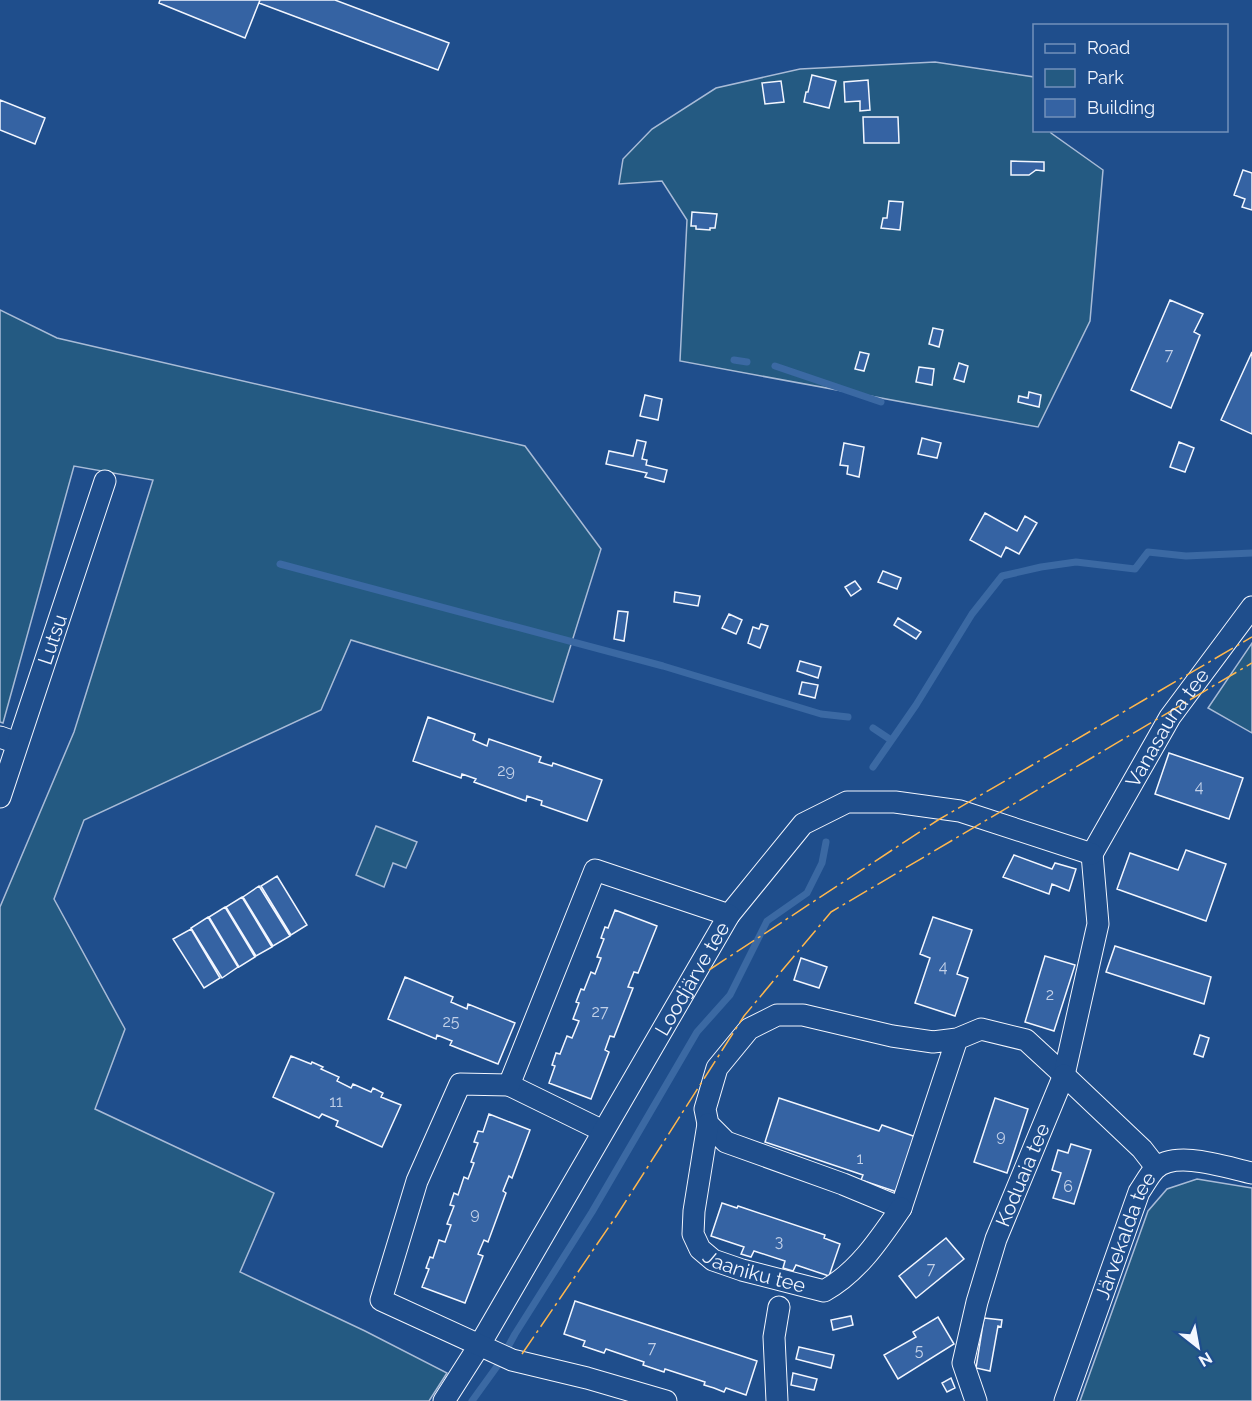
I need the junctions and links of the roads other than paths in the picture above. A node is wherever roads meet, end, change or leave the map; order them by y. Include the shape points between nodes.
1 (105, 481) dead end
2 (1252, 607) edge
3 (9, 740) edge
4 (0, 797) edge
5 (1092, 854) junction
6 (729, 915) junction
7 (957, 1039) junction
8 (1064, 1075) junction
9 (509, 1084) junction
10 (708, 1124) junction
11 (603, 1131) junction
12 (1156, 1167) junction
13 (1252, 1173) edge
14 (901, 1208) junction
15 (779, 1307) dead end
16 (484, 1348) junction
17 (444, 1401) edge
18 (666, 1401) edge
19 (777, 1401) edge
20 (976, 1401) edge
21 (1065, 1401) edge

1 - 3 street, Lutsu
2 - 5 street, Vanasauna tee via 1170,717
3 - 4 street, Lutsu
5 - 6 street, Loodjärve tee via 960,811 895,802 847,802 803,824
5 - 8 street via 1098,924
6 - 9 street via 595,870
6 - 11 street, Loodjärve tee
7 - 8 street, Jaaniku tee via 981,1029 1026,1040
7 - 10 street, Jaaniku tee via 933,1042 803,1015 777,1015 749,1029 717,1068 705,1109
7 - 14 street, Jaaniku tee
8 - 12 street
8 - 20 street, Koduaia tee via 996,1239 977,1302 963,1363
9 - 11 street
9 - 16 street via 460,1084 417,1181 381,1300
10 - 14 street via 726,1142
10 - 14 street, Jaaniku tee via 693,1234 700,1249 713,1260 824,1291 868,1254
11 - 16 street, Loodjärve tee
12 - 13 street, Järvekalda tee via 1196,1160
12 - 21 street, Järvekalda tee via 1139,1192
15 - 19 street via 774,1336
16 - 17 street, Loodjärve tee
16 - 18 street via 512,1360

